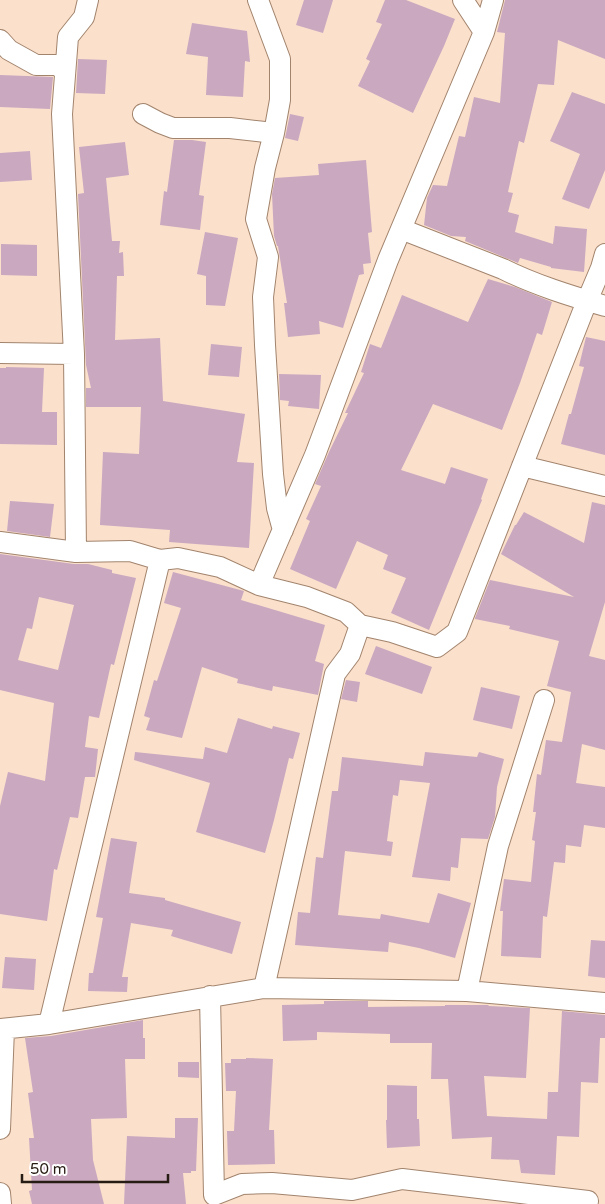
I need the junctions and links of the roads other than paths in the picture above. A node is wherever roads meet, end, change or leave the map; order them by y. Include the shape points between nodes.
1 (88, 0) edge
2 (258, 0) edge
3 (463, 0) edge
4 (492, 0) edge
5 (484, 32) junction
6 (0, 40) edge
7 (65, 71) junction
8 (143, 114) dead end
9 (274, 133) junction
10 (401, 229) junction
11 (605, 254) edge
12 (596, 304) edge
13 (0, 353) edge
14 (74, 354) junction
15 (522, 466) junction
16 (605, 486) edge
17 (283, 530) junction
18 (0, 542) edge
19 (76, 552) junction
20 (160, 560) junction
21 (259, 585) junction
22 (360, 625) junction
23 (544, 700) dead end
24 (264, 988) junction
25 (466, 991) junction
26 (210, 996) junction
27 (604, 1002) edge
28 (49, 1024) junction
29 (2, 1029) edge
30 (0, 1129) edge
31 (0, 1193) edge
32 (588, 1201) dead end
33 (1, 1204) edge

1 - 7 street via 84,18 68,37
2 - 9 street via 280,59 280,100
3 - 5 street
4 - 5 street
5 - 10 street
6 - 7 street via 9,50 36,65 57,64
7 - 14 street via 62,114
8 - 9 street via 173,128 230,128
9 - 17 street via 256,219 268,258 263,297 265,354 273,474
10 - 12 street via 518,277
10 - 17 street
11 - 12 street
12 - 15 street
13 - 14 street
14 - 19 street
15 - 16 street
15 - 22 street via 457,632 437,647
17 - 21 street
18 - 19 street
19 - 20 street via 130,551
20 - 21 street via 178,558 220,567
20 - 28 street
21 - 22 street via 308,597 346,612
22 - 24 street via 350,654 335,674
23 - 25 street via 498,846
24 - 25 street
24 - 26 street
25 - 27 street
26 - 28 street
26 - 32 street via 214,1195 242,1184 272,1183 352,1190 402,1179
28 - 29 street
29 - 30 street
31 - 33 street

